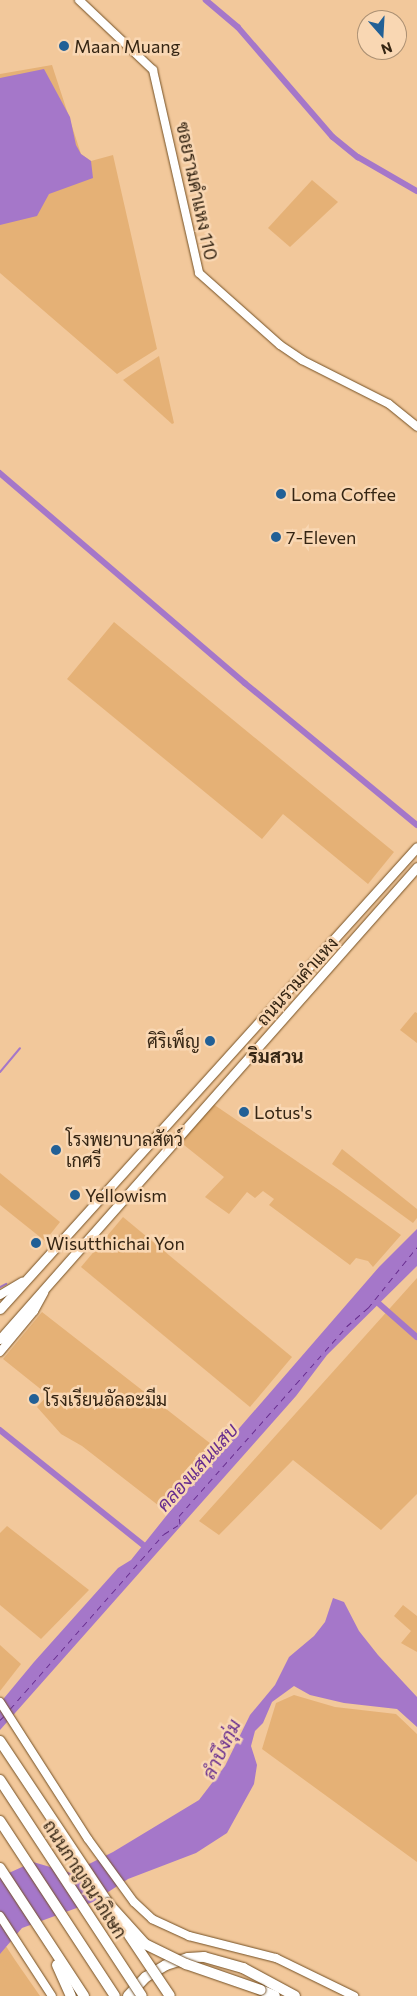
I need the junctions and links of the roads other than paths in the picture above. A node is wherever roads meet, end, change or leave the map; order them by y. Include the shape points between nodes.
1 (79, 0) edge
2 (417, 427) edge
3 (417, 847) edge
4 (417, 867) edge
5 (170, 1125) junction
6 (181, 1134) junction
7 (92, 1210) junction
8 (104, 1221) junction
9 (32, 1276) junction
10 (47, 1287) junction
11 (0, 1295) edge
12 (0, 1309) edge
13 (0, 1339) edge
14 (0, 1352) edge
15 (0, 1702) edge
16 (0, 1740) edge
17 (0, 1780) edge
18 (0, 1821) edge
19 (0, 1868) edge
20 (108, 1903) junction
21 (0, 1916) edge
22 (44, 1937) junction
23 (52, 1996) edge
24 (71, 1996) edge
25 (84, 1996) edge
26 (115, 1996) edge
27 (128, 1996) edge
28 (142, 1996) edge
29 (170, 1996) edge
30 (276, 1996) edge
31 (295, 1996) edge
32 (354, 1996) edge

1 - 2 main road, ซอยรามคำแหง 110 via 153,70 199,273 280,345 302,360 389,404
3 - 5 main road, ถนนรามคำแหง
4 - 6 main road, ถนนรามคำแหง
5 - 6 main road
5 - 7 main road, ถนนรามคำแหง
6 - 8 main road, ถนนรามคำแหง
7 - 8 main road
7 - 9 main road, ถนนรามคำแหง
8 - 10 main road, ถนนรามคำแหง
9 - 11 main road
9 - 12 main road, ถนนรามคำแหง
10 - 13 main road, ถนนรามคำแหง
10 - 14 main road via 34,1311
15 - 32 main road via 88,1839 134,1902 152,1919 172,1929 276,1958
16 - 20 highway
17 - 28 highway, ถนนกาญจนาภิเษก, bridge
18 - 26 highway
19 - 22 highway
20 - 29 highway, bridge
20 - 30 highway, bridge via 144,1944 186,1964
21 - 23 main road
22 - 24 highway
22 - 25 highway
27 - 31 highway via 146,1977 166,1965 204,1957 243,1968

